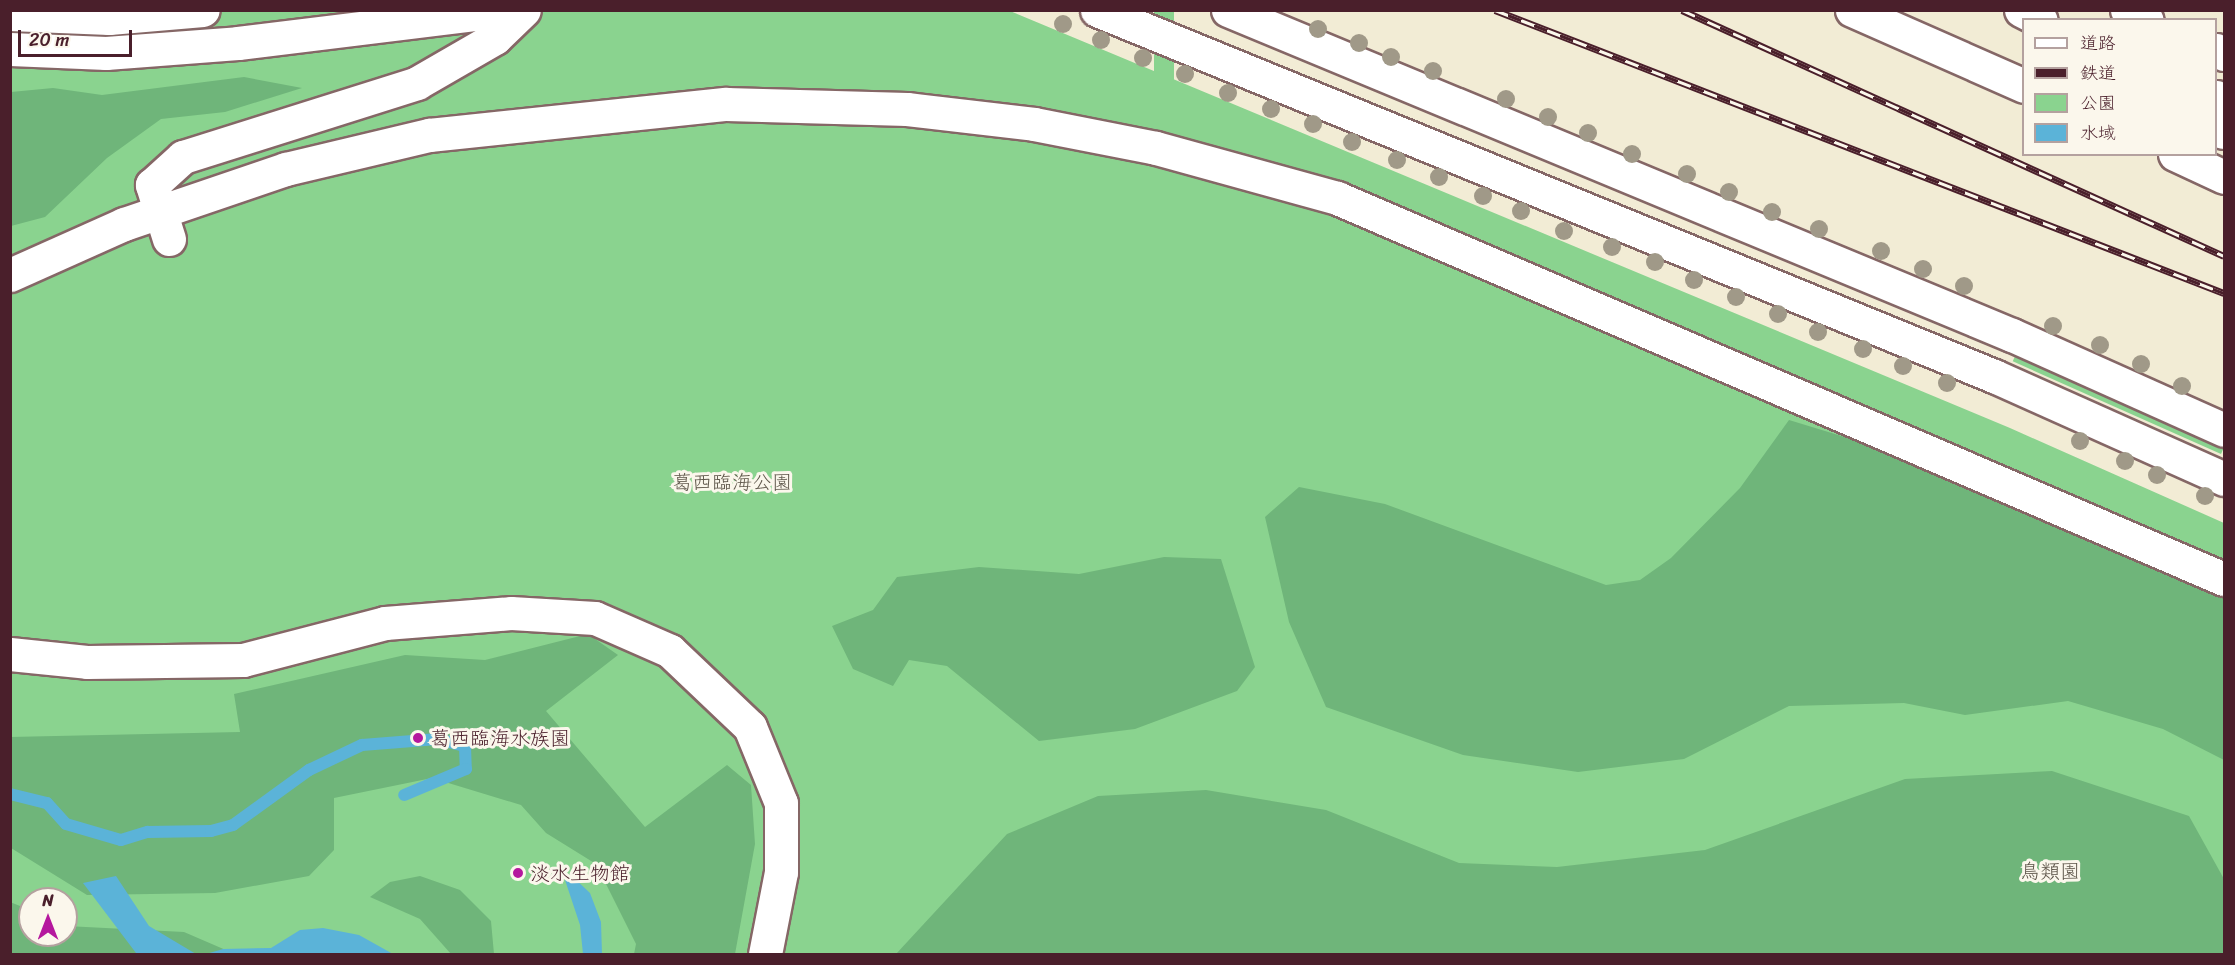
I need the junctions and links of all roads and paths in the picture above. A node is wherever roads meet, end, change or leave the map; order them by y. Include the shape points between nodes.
1 (203, 10) edge
2 (508, 10) edge
3 (524, 10) edge
4 (1097, 10) edge
5 (1228, 10) edge
6 (2021, 10) edge
7 (2127, 10) edge
8 (1853, 11) edge
9 (10, 14) edge
10 (2037, 18) edge
11 (2143, 18) edge
12 (10, 49) edge
13 (2022, 85) edge
14 (2179, 156) edge
15 (2224, 177) edge
16 (165, 226) junction
17 (10, 275) edge
18 (2224, 430) edge
19 (2224, 479) edge
20 (2224, 579) edge
21 (10, 654) edge
22 (765, 954) edge

1 - 9 main road via 109,18
2 - 12 main road via 214,45 106,53
3 - 16 main road via 495,38 417,82 183,157 152,185
4 - 19 main road via 1994,376
5 - 18 main road via 2003,331
6 - 10 main road
7 - 11 main road
8 - 13 main road
14 - 15 main road
16 - 17 main road
16 - 20 main road via 286,169 429,135 726,104 907,109 1034,124 1156,148 1343,213
21 - 22 main road via 87,662 243,660 385,623 511,613 596,618 670,651 750,727 781,803 781,872

